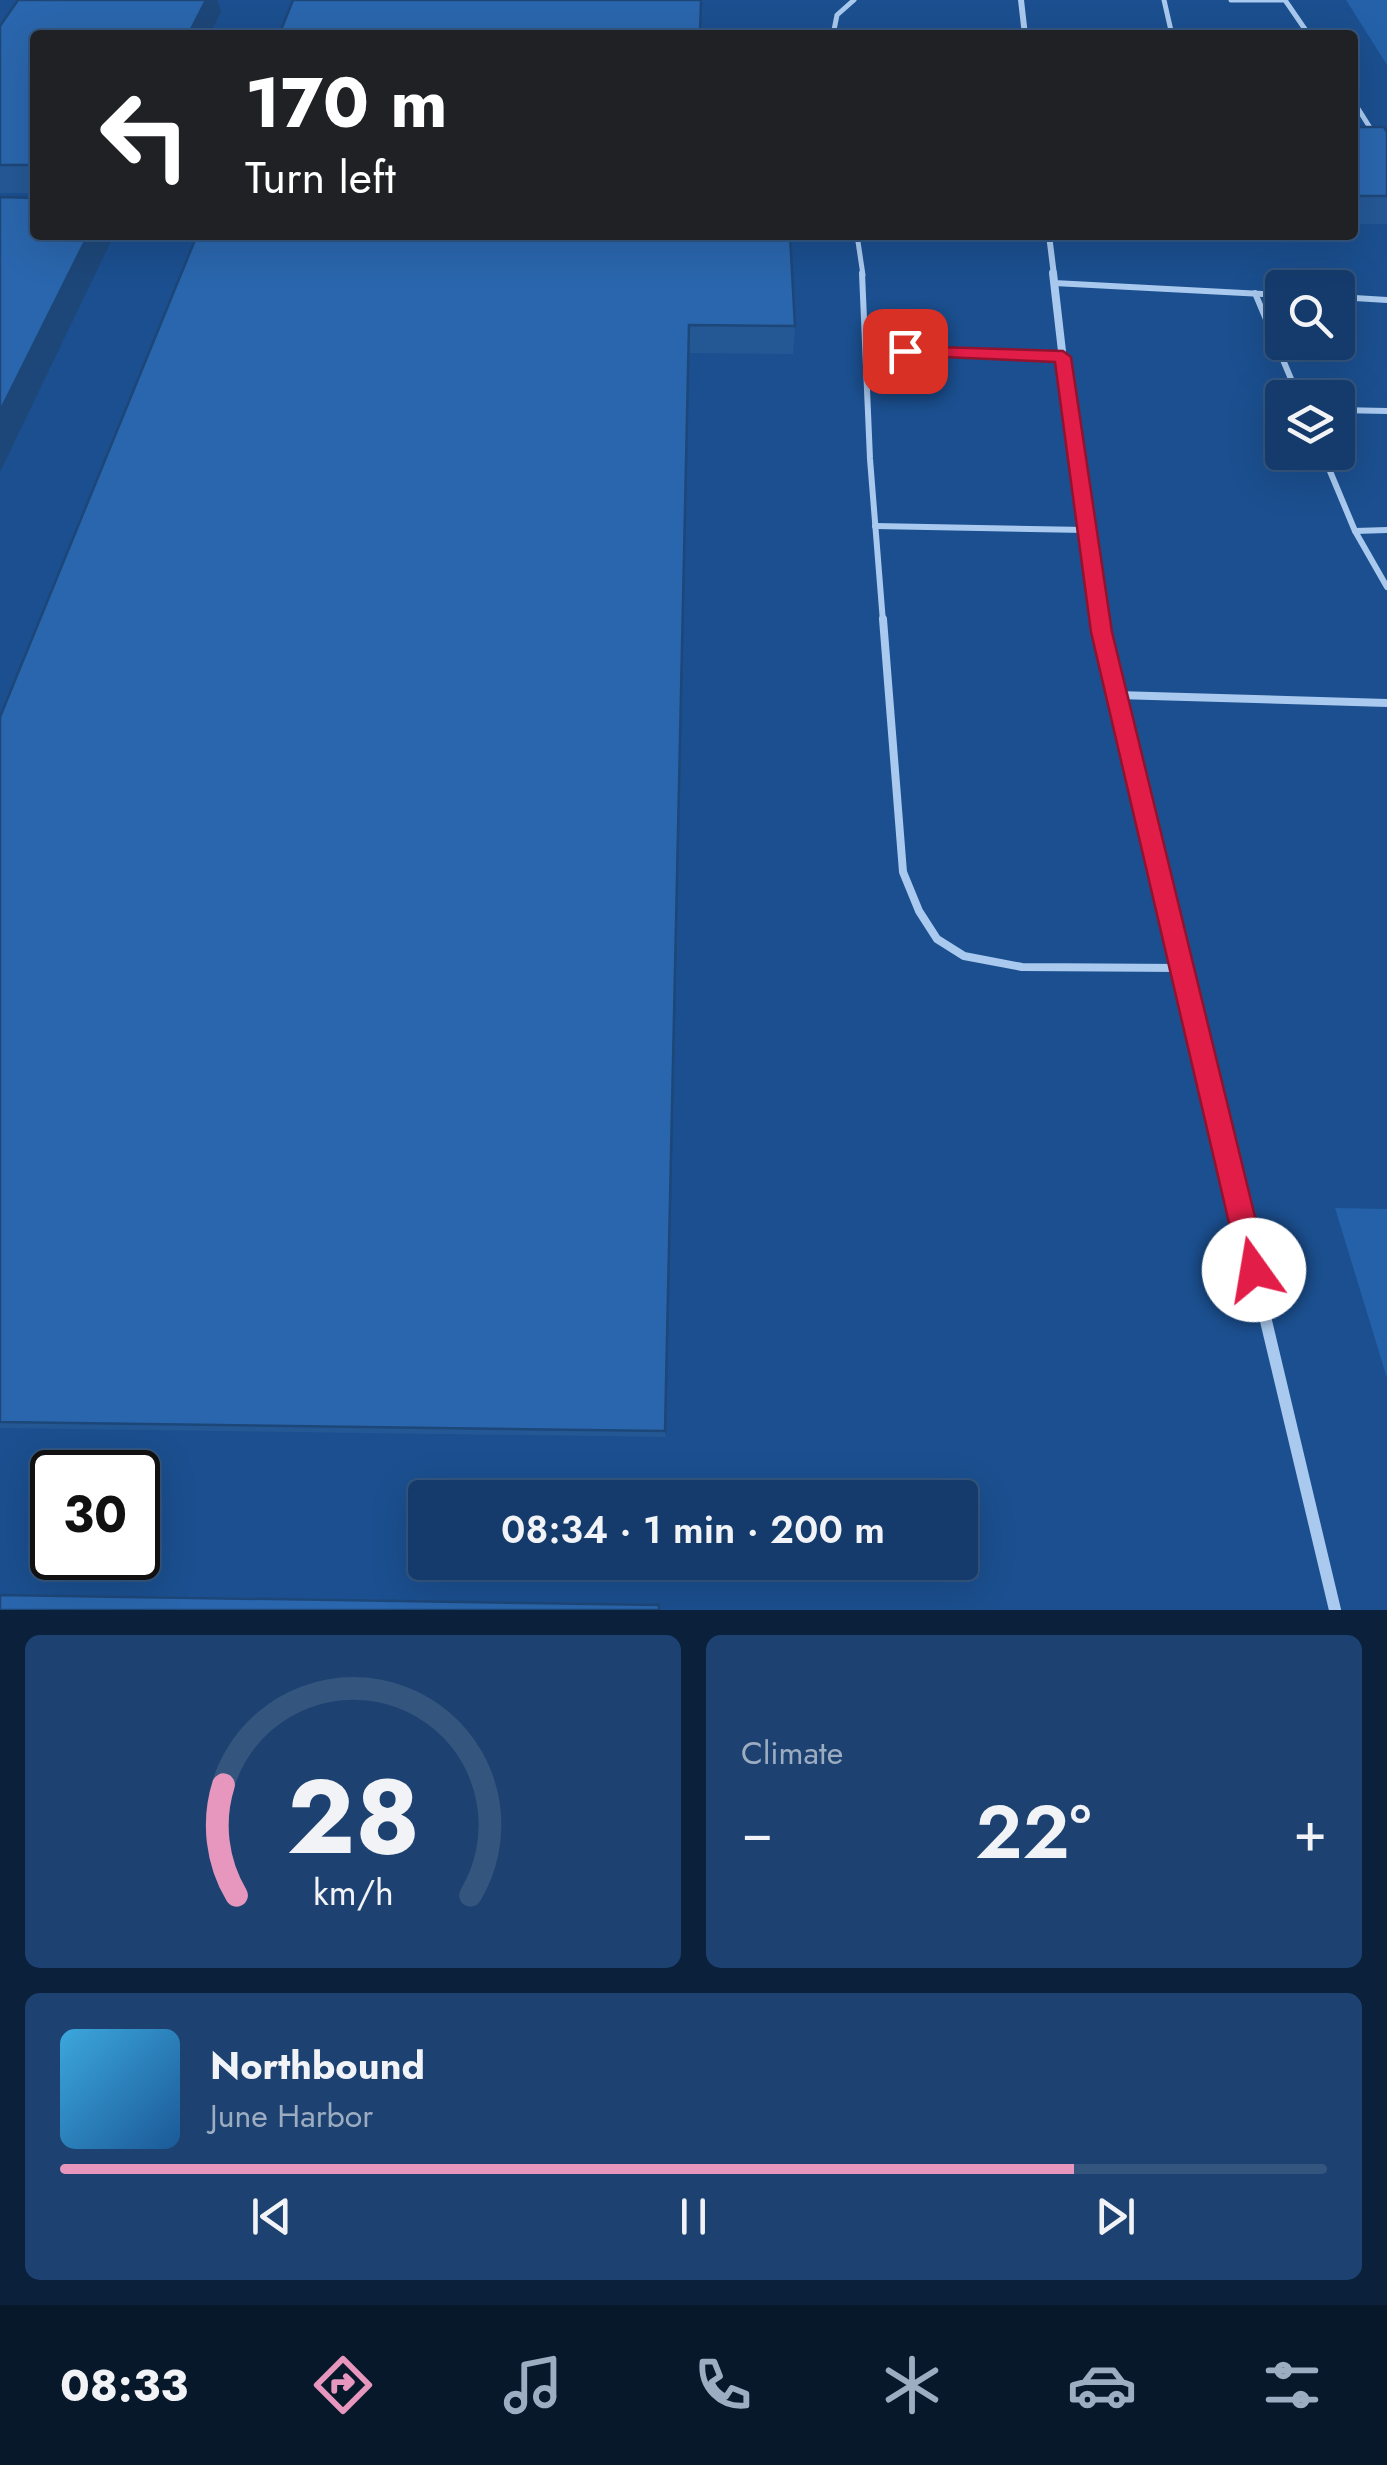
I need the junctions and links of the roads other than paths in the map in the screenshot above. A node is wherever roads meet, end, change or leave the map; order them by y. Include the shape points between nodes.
1 (854, 0) edge
2 (1021, 0) edge
3 (1164, 0) edge
4 (1231, 0) edge
5 (835, 30) edge
6 (1024, 30) edge
7 (1171, 30) edge
8 (1306, 30) edge
9 (1358, 112) edge
10 (1378, 141) edge
11 (857, 240) edge
12 (1049, 240) edge
13 (1054, 283) junction
14 (1255, 293) junction
15 (1265, 293) edge
16 (1355, 299) edge
17 (1387, 300) edge
18 (866, 350) junction
19 (1063, 357) junction
20 (1291, 380) edge
21 (1355, 410) edge
22 (1387, 410) edge
23 (1330, 470) edge
24 (875, 526) junction
25 (1086, 530) junction
26 (1387, 530) edge
27 (1355, 531) junction
28 (1387, 588) edge
29 (1117, 695) junction
30 (1387, 704) edge
31 (1182, 968) junction
32 (1335, 1610) edge

1 - 5 lane via 837,15
2 - 6 street
3 - 7 lane
4 - 8 lane via 1285,0
9 - 10 lane
11 - 18 lane
12 - 13 street
13 - 14 lane
13 - 19 street
14 - 15 lane
14 - 20 lane
16 - 17 lane
18 - 19 lane
18 - 24 lane
19 - 25 street
21 - 22 lane
23 - 27 lane
24 - 25 lane
24 - 31 lane via 903,872 921,914 945,947 991,965
25 - 29 street
26 - 27 lane
27 - 28 lane
29 - 30 lane
29 - 31 street
31 - 32 street

